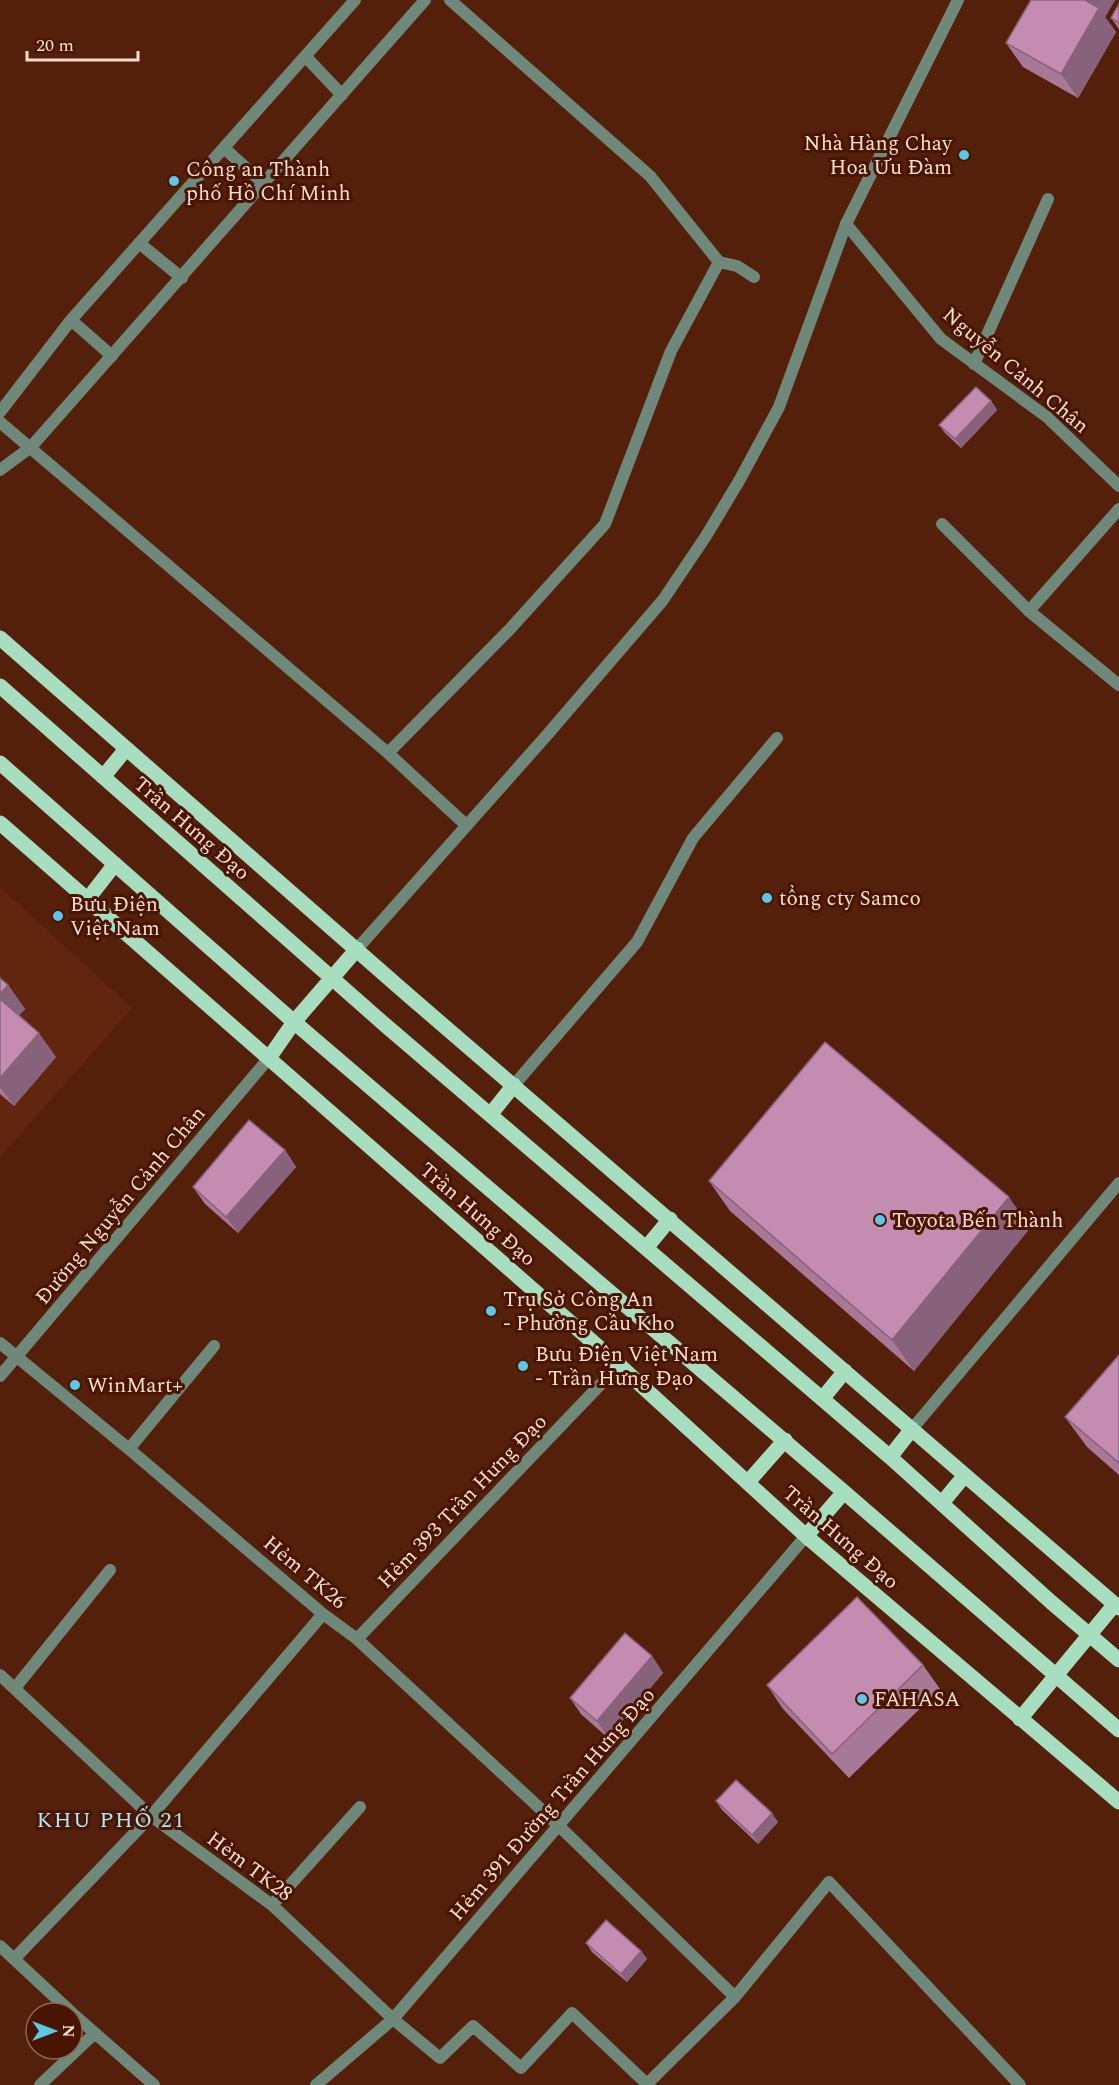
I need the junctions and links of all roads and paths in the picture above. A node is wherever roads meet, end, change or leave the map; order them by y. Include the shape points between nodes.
1 (355, 0) edge
2 (450, 0) edge
3 (958, 0) edge
4 (419, 2) edge
5 (305, 56) junction
6 (342, 95) junction
7 (224, 148) junction
8 (264, 184) junction
9 (1048, 199) dead end
10 (846, 224) junction
11 (139, 243) junction
12 (719, 262) junction
13 (754, 277) dead end
14 (182, 278) junction
15 (71, 320) junction
16 (112, 356) junction
17 (974, 364) junction
18 (0, 412) edge
19 (0, 422) edge
20 (31, 447) junction
21 (0, 470) edge
22 (1119, 486) edge
23 (1119, 509) edge
24 (942, 524) dead end
25 (1029, 611) junction
26 (0, 638) edge
27 (1119, 685) edge
28 (0, 686) edge
29 (777, 738) dead end
30 (126, 749) junction
31 (388, 753) junction
32 (0, 763) edge
33 (103, 777) junction
34 (0, 823) edge
35 (466, 825) junction
36 (115, 864) junction
37 (87, 900) junction
38 (357, 949) junction
39 (331, 978) junction
40 (294, 1022) junction
41 (269, 1058) junction
42 (514, 1085) junction
43 (490, 1115) junction
44 (1119, 1182) edge
45 (669, 1219) junction
46 (646, 1248) junction
47 (0, 1343) edge
48 (214, 1346) dead end
49 (17, 1357) junction
50 (619, 1365) junction
51 (845, 1371) junction
52 (0, 1376) edge
53 (822, 1399) junction
54 (912, 1429) junction
55 (784, 1440) junction
56 (129, 1449) junction
57 (890, 1457) junction
58 (965, 1475) junction
59 (748, 1482) junction
60 (844, 1492) junction
61 (942, 1503) junction
62 (806, 1536) junction
63 (110, 1570) dead end
64 (1117, 1606) edge
65 (323, 1614) junction
66 (1089, 1635) junction
67 (357, 1639) junction
68 (1119, 1660) edge
69 (0, 1675) edge
70 (1056, 1675) junction
71 (15, 1688) junction
72 (1020, 1719) junction
73 (1119, 1730) edge
74 (1119, 1802) edge
75 (360, 1807) dead end
76 (151, 1816) junction
77 (559, 1826) junction
78 (272, 1905) junction
79 (0, 1946) edge
80 (14, 1959) junction
81 (735, 1997) junction
82 (59, 2001) edge
83 (393, 2019) junction
84 (84, 2024) edge
85 (94, 2034) junction
86 (1014, 2083) edge
87 (40, 2085) edge
88 (154, 2085) edge
89 (316, 2085) edge

1 - 5 street
2 - 12 street via 650,176
3 - 10 street
4 - 6 street
5 - 6 street
5 - 7 street
6 - 8 street
7 - 8 street
7 - 11 street
8 - 14 street
9 - 17 street
10 - 17 street, Nguyễn Cảnh Chân via 940,339
10 - 35 street via 779,407 706,536 663,600
11 - 14 street
11 - 15 street
12 - 13 street via 737,266
12 - 31 street via 671,351 605,524 510,629
14 - 16 street
15 - 16 street
15 - 18 street
16 - 20 street
17 - 22 street, Nguyễn Cảnh Chân via 1047,417
19 - 20 street
20 - 21 street
20 - 31 street
23 - 25 street
24 - 25 street
25 - 27 street
26 - 30 main road, Trần Hưng Đạo
28 - 33 main road, Trần Hưng Đạo
29 - 42 street via 693,838 637,942
30 - 33 main road
30 - 38 main road, Trần Hưng Đạo
31 - 35 street
32 - 36 main road, Trần Hưng Đạo
33 - 39 main road, Trần Hưng Đạo
34 - 37 main road, Trần Hưng Đạo
35 - 38 street
36 - 37 main road
36 - 40 main road, Trần Hưng Đạo
37 - 41 main road, Trần Hưng Đạo
38 - 39 main road
38 - 42 main road, Trần Hưng Đạo
39 - 40 main road
39 - 43 main road, Trần Hưng Đạo
40 - 41 main road
40 - 55 main road, Trần Hưng Đạo
41 - 49 street, Đường Nguyễn Cảnh Chân
41 - 50 main road, Trần Hưng Đạo
42 - 43 main road
42 - 45 main road, Trần Hưng Đạo
43 - 46 main road, Trần Hưng Đạo
44 - 54 street
45 - 46 main road
45 - 51 main road, Trần Hưng Đạo
46 - 53 main road, Trần Hưng Đạo
47 - 49 street, Hẻm TK26
48 - 56 street
49 - 52 street, Đường Nguyễn Cảnh Chân
49 - 56 street, Hẻm TK26
50 - 59 main road, Trần Hưng Đạo
50 - 67 street, Hẻm 393 Trần Hưng Ðạo
51 - 53 main road
51 - 54 main road, Trần Hưng Đạo
53 - 57 main road, Trần Hưng Đạo
54 - 57 main road
54 - 58 main road, Trần Hưng Đạo
55 - 59 main road
55 - 60 main road, Trần Hưng Đạo
56 - 65 street, Hẻm TK26
57 - 61 main road, Trần Hưng Đạo
58 - 61 main road
58 - 64 main road, Trần Hưng Đạo
59 - 62 main road, Trần Hưng Đạo
60 - 62 main road
60 - 70 main road, Trần Hưng Đạo
61 - 66 main road, Trần Hưng Đạo
62 - 72 main road, Trần Hưng Đạo
62 - 77 street, Hẻm 391 Đường Trần Hưng Ðạo
63 - 71 street
64 - 66 main road
65 - 67 street, Hẻm TK26
65 - 76 street
66 - 68 main road, Trần Hưng Đạo
66 - 70 main road
67 - 77 street, Hẻm TK26
69 - 71 street, Hẻm TK28
70 - 72 main road
70 - 73 main road, Trần Hưng Đạo
71 - 76 street, Hẻm TK28
72 - 74 main road, Trần Hưng Đạo
75 - 78 street
76 - 78 street, Hẻm TK28
76 - 80 street
77 - 81 street, Hẻm TK26
77 - 83 street, Hẻm 391 Đường Trần Hưng Ðạo
78 - 83 street, Hẻm TK28
79 - 80 street
80 - 82 street
81 - 83 street, Hẻm TK28 via 647,2084 572,2013 521,2068 472,2026 440,2058
81 - 86 street via 829,1882
83 - 89 street, Hẻm 391 Đường Trần Hưng Ðạo
84 - 85 street
85 - 87 street
85 - 88 street

